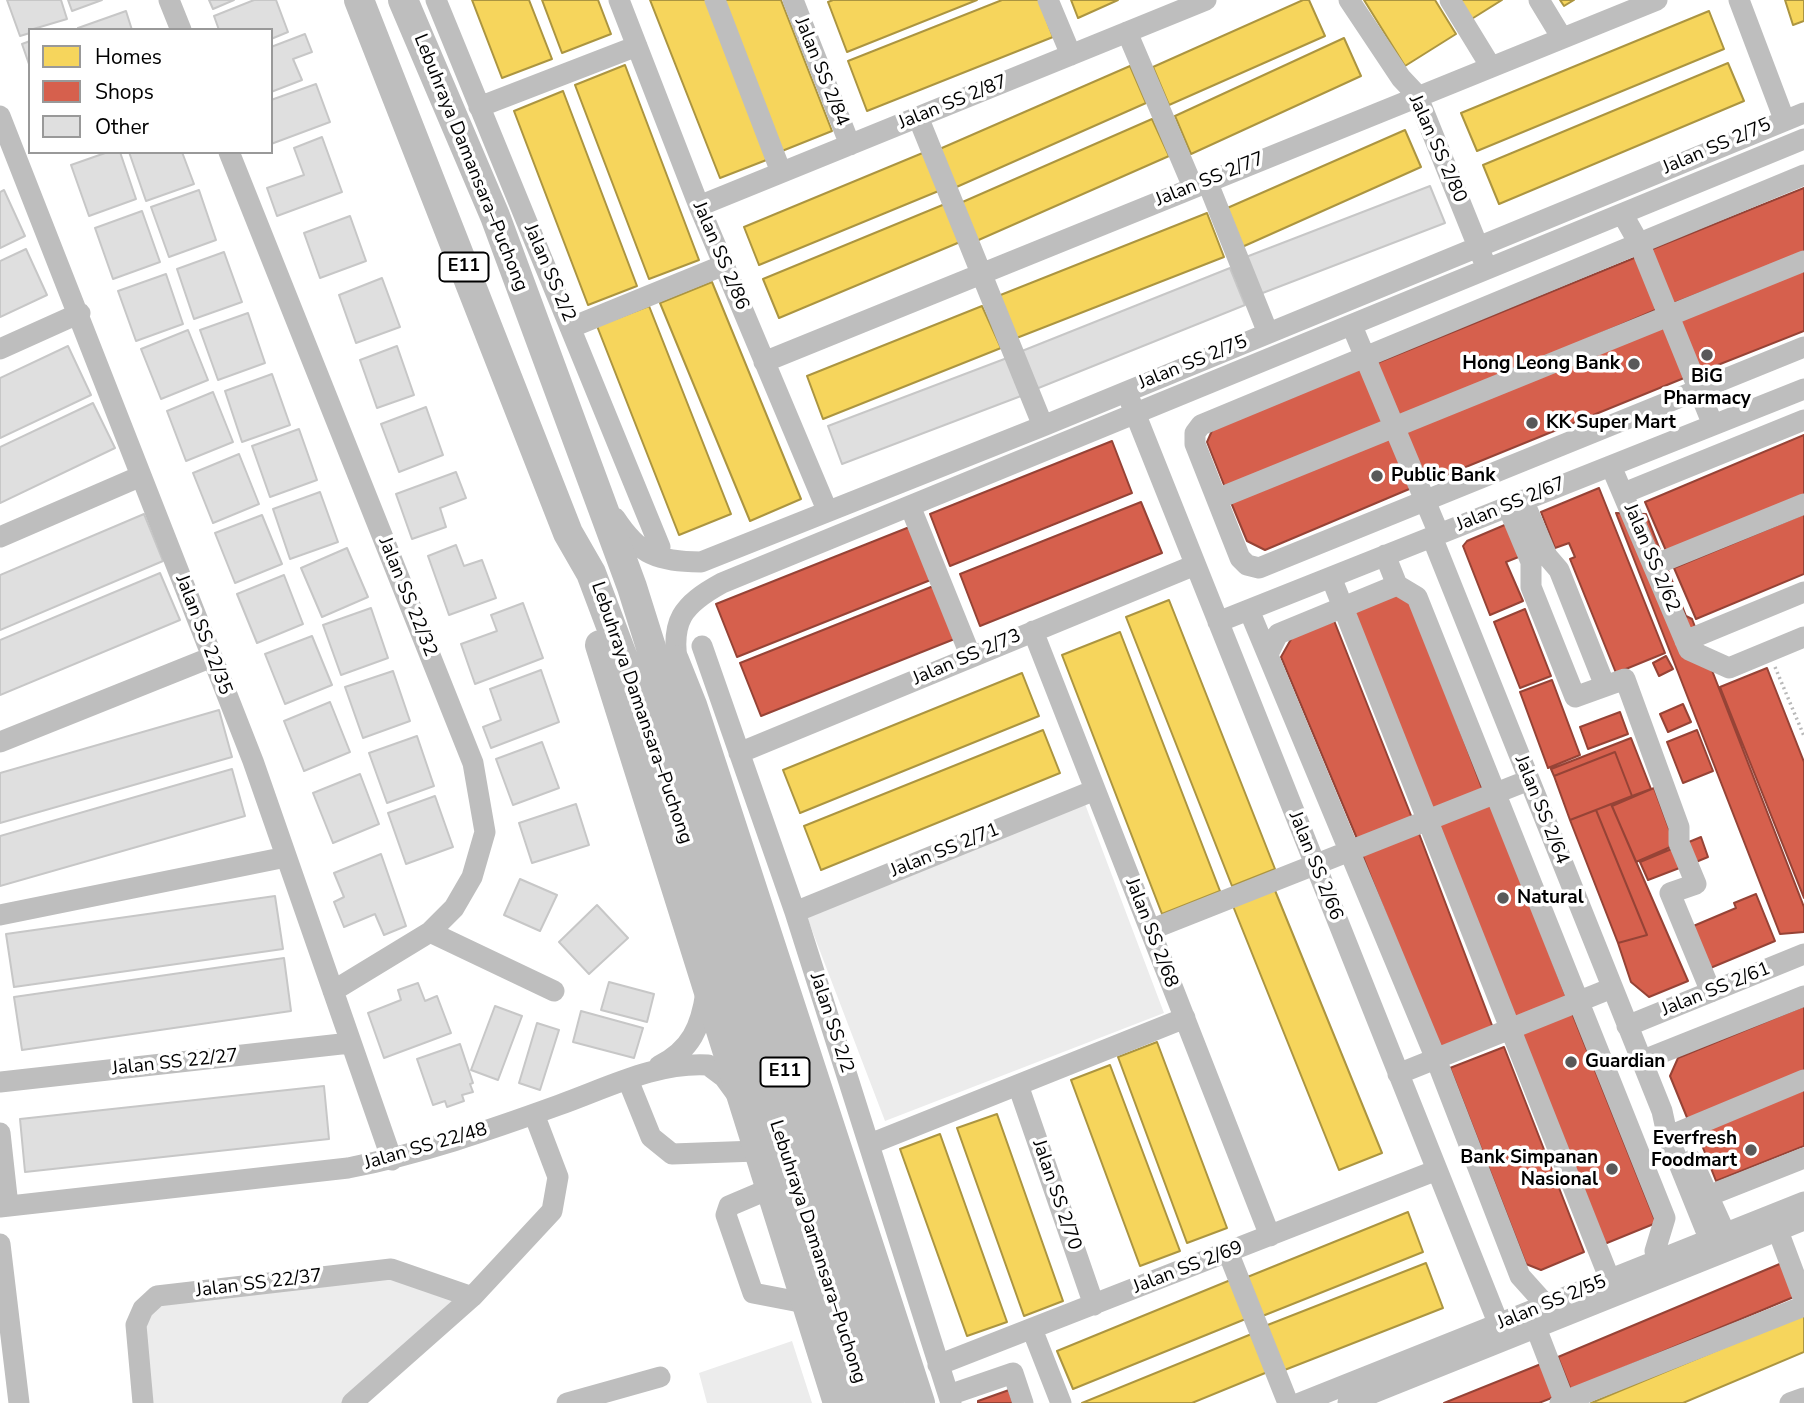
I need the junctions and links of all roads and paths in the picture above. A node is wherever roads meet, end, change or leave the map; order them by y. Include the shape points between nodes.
1 (169, 0) edge
2 (359, 0) edge
3 (403, 0) edge
4 (436, 0) edge
5 (619, 0) edge
6 (715, 0) edge
7 (793, 0) edge
8 (1048, 0) edge
9 (1206, 0) edge
10 (1349, 0) edge
11 (1450, 0) edge
12 (1539, 0) edge
13 (1739, 0) edge
14 (1649, 2) edge
15 (180, 28) edge
16 (1127, 32) junction
17 (1562, 38) junction
18 (637, 46) junction
19 (1071, 55) junction
20 (1491, 67) junction
21 (1417, 95) junction
22 (479, 107) junction
23 (0, 116) edge
24 (1794, 116) edge
25 (918, 117) junction
26 (1804, 139) edge
27 (850, 145) junction
28 (6, 152) edge
29 (230, 154) edge
30 (781, 172) junction
31 (1804, 176) edge
32 (1200, 184) junction
33 (699, 206) junction
34 (1623, 215) junction
35 (1640, 245) junction
36 (1479, 247) junction
37 (1804, 261) edge
38 (724, 265) junction
39 (1488, 270) junction
40 (981, 273) junction
41 (79, 313) junction
42 (1670, 315) junction
43 (1352, 326) junction
44 (572, 327) junction
45 (1268, 333) junction
46 (1804, 347) edge
47 (0, 349) edge
48 (1365, 357) junction
49 (764, 362) junction
50 (1804, 389) edge
51 (1699, 390) junction
52 (1126, 391) junction
53 (1135, 414) junction
54 (1804, 420) edge
55 (1713, 425) junction
56 (1043, 426) junction
57 (1394, 427) junction
58 (1611, 466) junction
59 (141, 476) junction
60 (1624, 494) junction
61 (601, 496) junction
62 (1217, 499) junction
63 (1425, 499) junction
64 (1516, 503) junction
65 (1804, 504) edge
66 (910, 506) junction
67 (827, 510) junction
68 (568, 533) junction
69 (1436, 535) junction
70 (0, 537) edge
71 (660, 547) dead end
72 (1385, 555) junction
73 (1539, 559) junction
74 (1195, 565) junction
75 (1654, 565) junction
76 (1331, 577) junction
77 (1397, 585) junction
78 (632, 587) junction
79 (1804, 592) edge
80 (1343, 607) junction
81 (1249, 610) junction
82 (1218, 622) junction
83 (1033, 631) junction
84 (1804, 637) edge
85 (1687, 645) junction
86 (702, 646) dead end
87 (1769, 652) junction
88 (1268, 654) junction
89 (212, 657) junction
90 (971, 657) junction
91 (678, 667) junction
92 (1605, 686) junction
93 (1804, 736) edge
94 (0, 742) edge
95 (670, 747) junction
96 (739, 753) junction
97 (1529, 780) junction
98 (1096, 790) junction
99 (1495, 793) junction
100 (1427, 821) junction
101 (1350, 852) junction
102 (286, 857) junction
103 (1314, 864) junction
104 (795, 912) junction
105 (0, 915) edge
106 (1150, 930) junction
107 (430, 932) junction
108 (1804, 954) edge
109 (706, 985) junction
110 (1612, 988) junction
111 (333, 991) junction
112 (554, 991) dead end
113 (1711, 992) junction
114 (1804, 996) edge
115 (1578, 1001) junction
116 (1185, 1018) junction
117 (1627, 1026) junction
118 (1510, 1029) junction
119 (350, 1044) junction
120 (1436, 1059) junction
121 (1641, 1061) junction
122 (1398, 1073) junction
123 (638, 1076) junction
124 (1804, 1080) edge
125 (0, 1082) edge
126 (1018, 1085) junction
127 (741, 1103) junction
128 (1662, 1111) junction
129 (534, 1114) junction
130 (1679, 1132) junction
131 (0, 1133) edge
132 (870, 1144) junction
133 (757, 1151) junction
134 (1804, 1158) edge
135 (392, 1160) junction
136 (1437, 1170) junction
137 (769, 1189) junction
138 (1708, 1196) junction
139 (1804, 1202) edge
140 (4, 1207) edge
141 (1804, 1220) edge
142 (1778, 1231) junction
143 (1270, 1236) junction
144 (0, 1244) edge
145 (1721, 1244) junction
146 (1228, 1252) junction
147 (1658, 1261) junction
148 (1610, 1280) junction
149 (471, 1297) junction
150 (1804, 1300) edge
151 (805, 1303) junction
152 (1094, 1305) junction
153 (1545, 1305) junction
154 (1804, 1306) edge
155 (1536, 1328) junction
156 (1032, 1329) junction
157 (1502, 1332) junction
158 (938, 1365) junction
159 (660, 1377) dead end
160 (1804, 1398) edge
161 (950, 1399) edge
162 (1563, 1402) edge
163 (19, 1403) edge
164 (143, 1403) edge
165 (352, 1403) edge
166 (567, 1403) edge
167 (838, 1403) edge
168 (866, 1403) edge
169 (889, 1403) edge
170 (920, 1403) edge
171 (1023, 1403) edge
172 (1062, 1403) edge
173 (1288, 1403) edge
174 (1300, 1403) edge
175 (1348, 1403) edge
176 (1790, 1403) edge

1 - 15 street
2 - 68 highway, Lebuhraya Damansara–Puchong / E11
3 - 61 highway, Lebuhraya Damansara–Puchong / E11 via 495,216
4 - 22 street, Jalan SS 2/2
5 - 18 street, Jalan SS 2/86
6 - 30 street
7 - 27 street, Jalan SS 2/84
8 - 19 street
9 - 16 street, Jalan SS 2/87
10 - 21 street, Jalan SS 2/80
11 - 20 street
12 - 17 street
13 - 24 street
14 - 17 street, Jalan SS 2/77
16 - 19 street, Jalan SS 2/87
16 - 32 street
17 - 20 street, Jalan SS 2/77
18 - 22 street
18 - 33 street, Jalan SS 2/86
19 - 25 street, Jalan SS 2/87
20 - 21 street, Jalan SS 2/77
21 - 32 street, Jalan SS 2/77
21 - 36 street, Jalan SS 2/80
22 - 44 street, Jalan SS 2/2
23 - 28 street, Jalan SS 22/35
24 - 36 street, Jalan SS 2/75
25 - 27 street, Jalan SS 2/87
25 - 40 street
26 - 34 street, Jalan SS 2/75
27 - 30 street, Jalan SS 2/87
28 - 41 street, Jalan SS 22/35
29 - 107 street, Jalan SS 22/32 via 473,763 485,832 472,877 454,908
30 - 33 street, Jalan SS 2/87
31 - 35 street
32 - 40 street, Jalan SS 2/77
32 - 45 street
33 - 38 street, Jalan SS 2/86
34 - 35 street
34 - 39 street, Jalan SS 2/75
35 - 42 street
35 - 48 street
36 - 39 street, Jalan SS 2/80
36 - 45 street, Jalan SS 2/75
37 - 42 street
38 - 44 street
38 - 49 street, Jalan SS 2/86
39 - 43 street, Jalan SS 2/75
40 - 49 street, Jalan SS 2/77
40 - 56 street
41 - 47 street
41 - 59 street, Jalan SS 22/35
42 - 51 street
42 - 57 street
43 - 48 street, Jalan SS 2/64
43 - 53 street, Jalan SS 2/75
44 - 71 street, Jalan SS 2/2
45 - 52 street, Jalan SS 2/75
46 - 51 street
48 - 57 street, Jalan SS 2/64
48 - 62 street via 1201,425 1195,444
49 - 67 street, Jalan SS 2/86
50 - 55 street, Jalan SS 2/67
51 - 55 street
51 - 63 street
52 - 53 street, Jalan SS 2/66
52 - 56 street, Jalan SS 2/75
53 - 66 street, Jalan SS 2/75
53 - 74 street, Jalan SS 2/66
54 - 60 street
55 - 58 street, Jalan SS 2/67
56 - 67 street, Jalan SS 2/75
57 - 62 street
57 - 63 street, Jalan SS 2/64
58 - 60 street, Jalan SS 2/62
58 - 64 street, Jalan SS 2/67
59 - 70 street
59 - 89 street, Jalan SS 22/35
60 - 75 street, Jalan SS 2/62
61 - 67 street, Jalan SS 2/75 via 630,541 668,561 701,562
61 - 78 highway, Lebuhraya Damansara–Puchong / E11
62 - 63 street via 1240,558 1259,568
63 - 69 street, Jalan SS 2/64
64 - 69 street, Jalan SS 2/67
64 - 73 street
65 - 75 street
66 - 90 street
66 - 91 street, Jalan SS 2/75 via 697,597 678,625 674,642
68 - 95 highway, Lebuhraya Damansara–Puchong / E11
68 - 109 highway via 585,602
69 - 72 street, Jalan SS 2/67
69 - 97 street, Jalan SS 2/64
72 - 76 street, Jalan SS 2/67
72 - 77 street
73 - 92 street via 1559,570
73 - 92 street via 1531,587 1575,697
74 - 82 street, Jalan SS 2/66
74 - 83 street, Jalan SS 2/73
75 - 85 street, Jalan SS 2/62
76 - 80 street
76 - 81 street, Jalan SS 2/67
77 - 80 street
77 - 99 street via 1417,597
78 - 91 highway
78 - 95 highway, Lebuhraya Damansara–Puchong / E11
79 - 85 street
80 - 88 street via 1278,634
80 - 100 street
81 - 82 street, Jalan SS 2/67
81 - 88 street
82 - 103 street, Jalan SS 2/66
83 - 90 street, Jalan SS 2/73
83 - 98 street, Jalan SS 2/68
84 - 87 street
85 - 87 street via 1729,668
86 - 96 street, Jalan SS 2/2
87 - 93 path
88 - 101 street
89 - 94 street
89 - 102 street, Jalan SS 22/35
90 - 96 street, Jalan SS 2/73
91 - 170 highway
92 - 113 street via 1625,679 1679,827 1679,843 1696,884 1670,893
95 - 168 highway, Lebuhraya Damansara–Puchong / E11
95 - 169 highway, Lebuhraya Damansara–Puchong / E11
96 - 104 street, Jalan SS 2/2
97 - 99 street
97 - 110 street, Jalan SS 2/64
98 - 104 street, Jalan SS 2/71
98 - 106 street, Jalan SS 2/68
99 - 100 street
99 - 115 street
100 - 101 street
100 - 118 street
101 - 103 street
101 - 120 street
102 - 105 street
102 - 111 street, Jalan SS 22/35
103 - 106 street
103 - 122 street, Jalan SS 2/66
104 - 132 street, Jalan SS 2/2
106 - 116 street, Jalan SS 2/68
107 - 111 street, Jalan SS 22/32
107 - 112 street
108 - 113 street, Jalan SS 2/61
109 - 123 street via 701,1023 691,1041 680,1054
109 - 127 highway
110 - 115 street
110 - 117 street, Jalan SS 2/64
111 - 119 street, Jalan SS 22/35
113 - 117 street, Jalan SS 2/61
114 - 121 street, Jalan SS 2/61
115 - 118 street
115 - 147 street via 1665,1218 1655,1251
116 - 126 street
116 - 143 street, Jalan SS 2/68
117 - 121 street, Jalan SS 2/64
118 - 120 street
118 - 148 street
119 - 125 street, Jalan SS 22/27
119 - 135 street, Jalan SS 22/35
120 - 122 street
120 - 153 street via 1520,1276
121 - 128 street, Jalan SS 2/64
122 - 136 street, Jalan SS 2/66
123 - 127 street, Jalan SS 22/48 via 708,1065 724,1077
123 - 129 street, Jalan SS 22/48
123 - 133 street via 651,1137 672,1154
124 - 130 street
126 - 132 street
126 - 152 street, Jalan SS 2/70
127 - 133 highway
128 - 130 street
128 - 145 street, Jalan SS 2/64 via 1667,1134
129 - 135 street, Jalan SS 22/48
129 - 149 street via 558,1177 552,1211
130 - 138 street
131 - 140 street
132 - 158 street, Jalan SS 2/2
133 - 137 highway
134 - 138 street
135 - 140 street, Jalan SS 22/48
136 - 143 street, Jalan SS 2/69
136 - 157 street, Jalan SS 2/66
137 - 151 highway
137 - 151 street via 729,1206 726,1215 753,1293
138 - 145 street
139 - 145 street, Jalan SS 2/55
141 - 142 street, Jalan SS 2/55
142 - 145 street, Jalan SS 2/55
142 - 150 street
143 - 146 street, Jalan SS 2/69
144 - 163 street
145 - 147 street, Jalan SS 2/55
145 - 155 street, Jalan SS 2/55
146 - 152 street, Jalan SS 2/69
146 - 173 street
147 - 148 street, Jalan SS 2/55
148 - 153 street, Jalan SS 2/55
149 - 164 street, Jalan SS 22/37 via 391,1269 157,1296 143,1309 136,1325
149 - 165 street
151 - 167 highway
152 - 156 street, Jalan SS 2/69
153 - 157 street, Jalan SS 2/55
154 - 162 street
155 - 157 street, Jalan SS 2/55
155 - 162 street
156 - 158 street, Jalan SS 2/69
156 - 172 street
157 - 174 street, Jalan SS 2/55
157 - 175 street, Jalan SS 2/55
158 - 161 street, Jalan SS 2/2
159 - 166 street
160 - 176 street
161 - 171 street via 1013,1373

